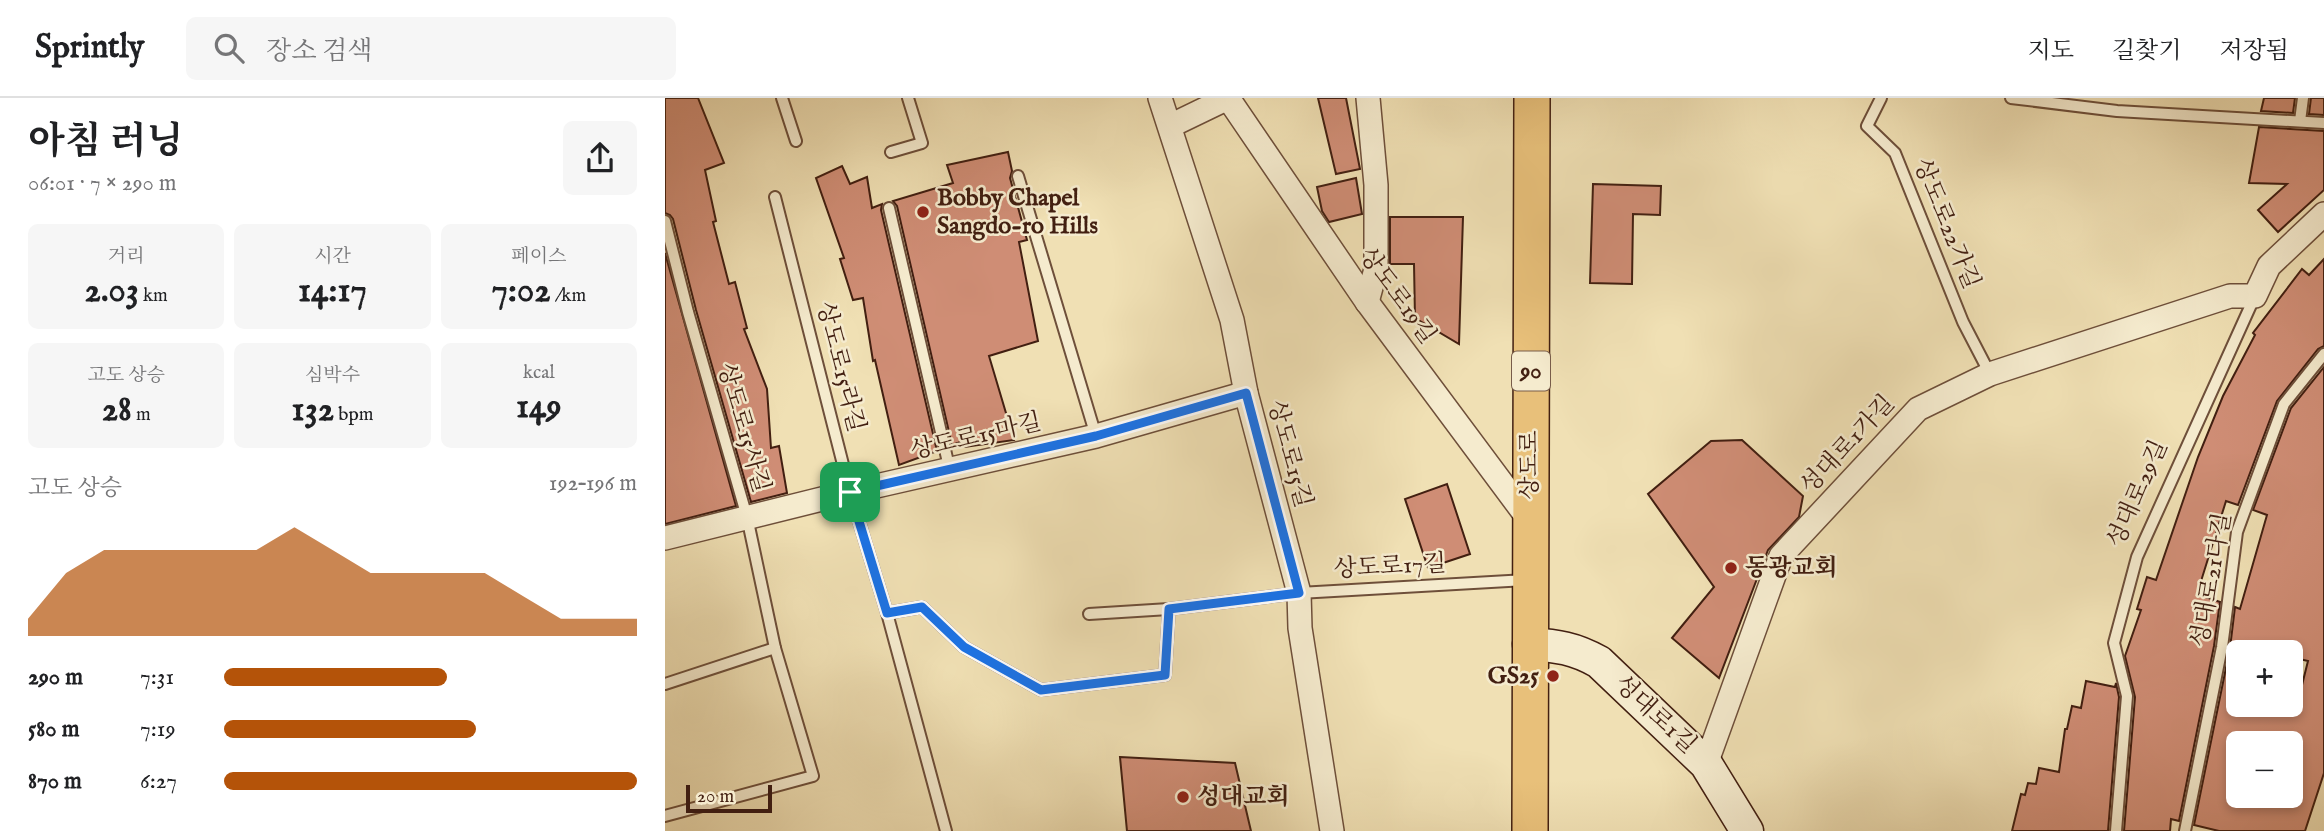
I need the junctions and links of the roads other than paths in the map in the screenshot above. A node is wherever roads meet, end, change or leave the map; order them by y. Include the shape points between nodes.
1 (782, 98) edge
2 (908, 98) edge
3 (1160, 98) edge
4 (1228, 98) edge
5 (1368, 98) edge
6 (1532, 98) edge
7 (1881, 98) edge
8 (2011, 98) edge
9 (2119, 98) edge
10 (2303, 98) edge
11 (2117, 111) junction
12 (2300, 121) junction
13 (2324, 123) edge
14 (1170, 126) junction
15 (796, 141) dead end
16 (891, 152) dead end
17 (1018, 176) dead end
18 (775, 197) dead end
19 (889, 208) dead end
20 (2324, 214) edge
21 (665, 221) edge
22 (2255, 296) junction
23 (1367, 302) junction
24 (2324, 354) edge
25 (1990, 374) junction
26 (1246, 393) junction
27 (1096, 436) junction
28 (950, 471) junction
29 (850, 492) junction
30 (747, 517) junction
31 (1530, 521) junction
32 (665, 538) edge
33 (1530, 580) junction
34 (1299, 593) junction
35 (1169, 609) junction
36 (887, 613) junction
37 (1089, 614) dead end
38 (1529, 644) junction
39 (775, 648) junction
40 (665, 684) edge
41 (1706, 764) junction
42 (665, 816) edge
43 (946, 831) edge
44 (1332, 831) edge
45 (1530, 831) edge
46 (1747, 831) edge
47 (2116, 831) edge
48 (2185, 831) edge

1 - 15 lane
2 - 16 lane via 922,143
3 - 14 street, 상도로15길
4 - 14 street
4 - 23 street, 상도로19길
5 - 23 street via 1376,185 1376,269
6 - 31 main road, 상도로 / 90
7 - 25 lane, 상도로22가길 via 1867,126 1895,153 1963,322
8 - 11 lane
9 - 11 lane
10 - 12 lane
11 - 12 lane
12 - 13 lane
14 - 26 street, 상도로15길 via 1232,320
17 - 27 lane
18 - 29 lane, 상도로15라길
19 - 28 lane
20 - 22 street, 성대로29길 via 2269,266
21 - 30 lane, 상도로15사길
22 - 25 street, 성대로1가길 via 2230,296
22 - 47 lane, 성대로29길 via 2137,557 2114,643 2127,696
23 - 31 street, 상도로19길
24 - 48 lane, 성대로21다길 via 2284,404 2237,532 2221,647
25 - 41 street, 성대로1가길 via 1918,409 1781,556
26 - 27 street, 상도로15마길
26 - 34 street, 상도로15길
27 - 28 street, 상도로15마길
28 - 29 street, 상도로15마길
29 - 30 street, 상도로15마길
29 - 36 lane, 상도로15라길
30 - 32 street, 상도로15마길
30 - 39 lane, 상도로15사길
31 - 33 main road, 상도로 / 90
33 - 34 lane, 상도로17길
33 - 38 main road, 상도로 / 90
34 - 35 lane, 상도로17길
34 - 44 street, 상도로15길 via 1300,628
35 - 36 lane via 1165,675 1041,690 964,647 922,607
35 - 37 lane, 상도로17길
36 - 43 lane, 상도로15라길
38 - 41 street, 성대로1길 via 1561,646 1599,662
38 - 45 main road, 상도로 / 90
39 - 40 lane
39 - 42 lane, 상도로15사길 via 813,776
41 - 46 street, 성대로1길

